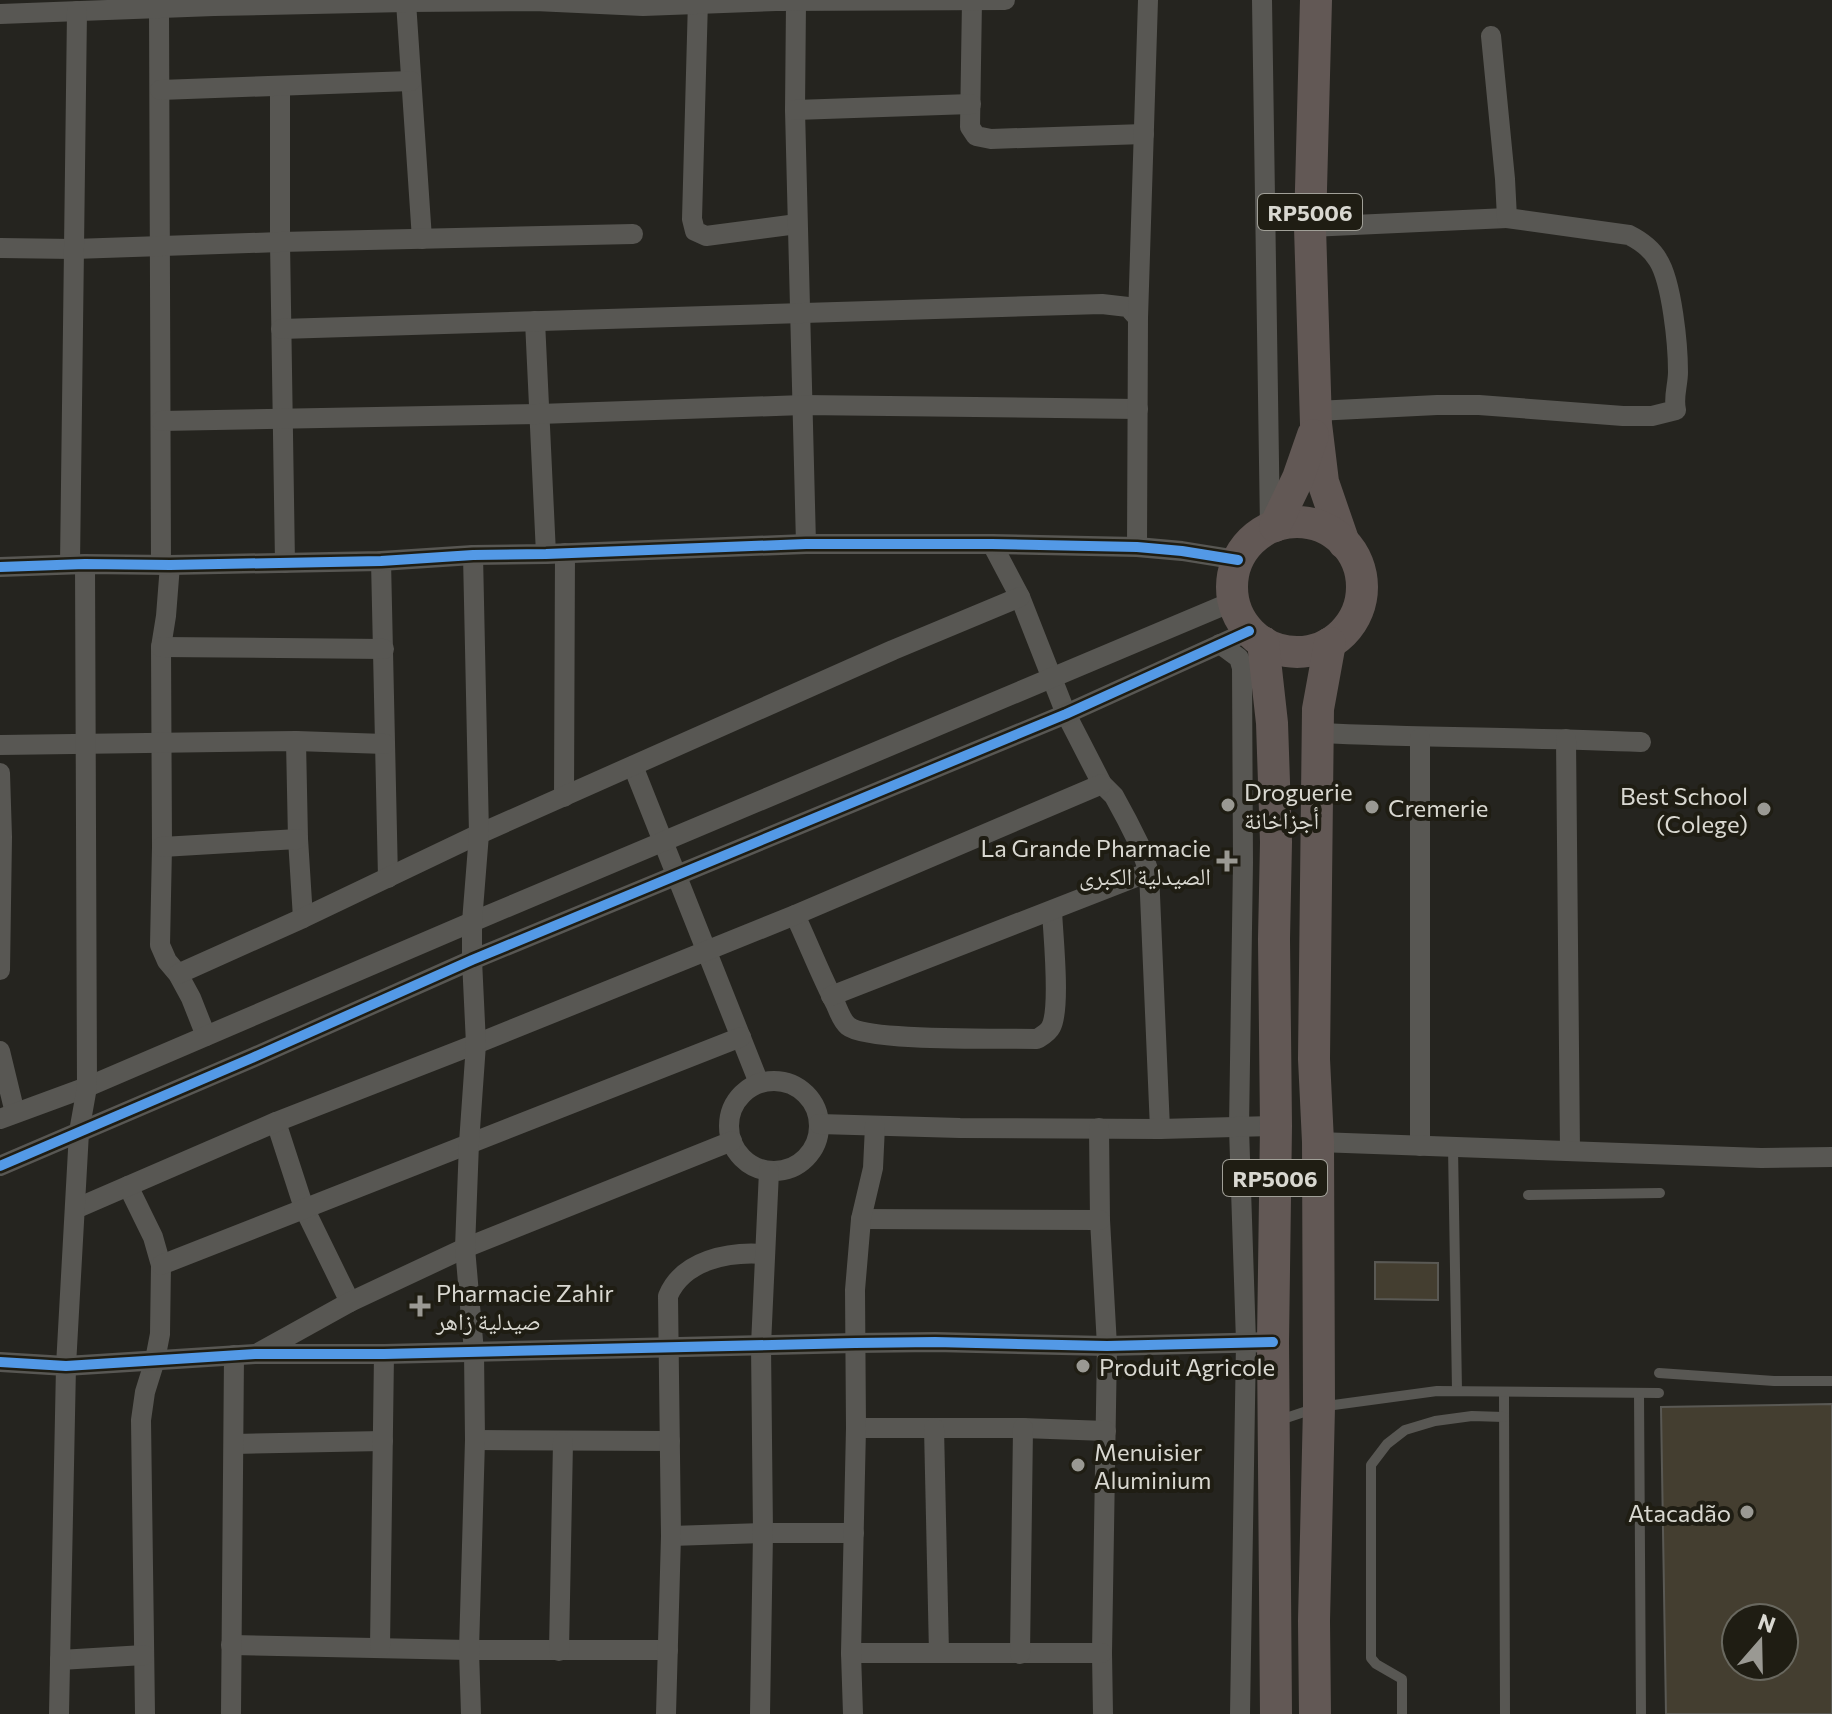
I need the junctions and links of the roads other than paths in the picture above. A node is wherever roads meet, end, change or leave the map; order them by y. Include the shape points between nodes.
1 (972, 0) edge
2 (1005, 0) edge
3 (1148, 0) edge
4 (1262, 0) edge
5 (1316, 0) edge
6 (782, 1) edge
7 (878, 1) edge
8 (406, 2) junction
9 (698, 2) edge
10 (159, 8) junction
11 (77, 11) junction
12 (0, 14) edge
13 (1491, 36) dead end
14 (411, 81) junction
15 (280, 86) junction
16 (160, 90) junction
17 (971, 104) junction
18 (795, 110) junction
19 (1144, 134) junction
20 (1507, 218) junction
21 (797, 224) junction
22 (1310, 227) junction
23 (633, 234) dead end
24 (422, 239) junction
25 (280, 242) junction
26 (160, 246) junction
27 (0, 248) edge
28 (74, 249) junction
29 (799, 314) junction
30 (1138, 318) junction
31 (535, 321) junction
32 (281, 329) junction
33 (803, 405) junction
34 (1138, 409) junction
35 (539, 414) junction
36 (1316, 418) junction
37 (283, 419) junction
38 (161, 421) junction
39 (1273, 527) junction
40 (1344, 543) junction
41 (806, 544) junction
42 (992, 544) junction
43 (1137, 547) junction
44 (555, 554) junction
45 (473, 555) junction
46 (1238, 560) junction
47 (381, 561) junction
48 (285, 563) junction
49 (77, 564) junction
50 (166, 565) junction
51 (0, 567) edge
52 (1020, 597) junction
53 (1234, 601) junction
54 (1256, 636) junction
55 (1330, 643) junction
56 (1220, 644) junction
57 (161, 647) junction
58 (384, 649) junction
59 (1053, 678) junction
60 (1066, 714) junction
61 (1318, 733) junction
62 (1420, 738) junction
63 (1566, 739) junction
64 (296, 741) junction
65 (1641, 742) dead end
66 (161, 744) junction
67 (385, 744) junction
68 (0, 745) edge
69 (84, 745) junction
70 (633, 766) junction
71 (0, 773) edge
72 (1102, 784) junction
73 (564, 797) junction
74 (479, 834) junction
75 (1, 837) edge
76 (298, 839) junction
77 (663, 842) junction
78 (162, 847) junction
79 (1149, 872) junction
80 (676, 874) junction
81 (388, 878) junction
82 (1052, 911) junction
83 (795, 915) junction
84 (303, 918) junction
85 (472, 922) junction
86 (0, 925) edge
87 (705, 951) junction
88 (472, 960) junction
89 (0, 970) edge
90 (178, 974) junction
91 (831, 996) junction
92 (206, 1036) junction
93 (741, 1037) junction
94 (476, 1044) junction
95 (0, 1051) edge
96 (759, 1083) junction
97 (87, 1087) junction
98 (8, 1116) edge
99 (276, 1122) junction
100 (819, 1124) junction
101 (875, 1126) junction
102 (1276, 1126) junction
103 (1099, 1128) junction
104 (1239, 1128) junction
105 (1160, 1129) junction
106 (79, 1132) junction
107 (732, 1141) junction
108 (1318, 1142) junction
109 (469, 1143) junction
110 (1420, 1146) junction
111 (1453, 1147) junction
112 (1570, 1151) junction
113 (1832, 1157) edge
114 (0, 1166) edge
115 (769, 1171) junction
116 (128, 1186) junction
117 (1660, 1193) dead end
118 (1528, 1195) dead end
119 (304, 1208) junction
120 (75, 1209) junction
121 (861, 1219) junction
122 (1100, 1220) junction
123 (465, 1248) junction
124 (765, 1254) junction
125 (161, 1265) junction
126 (350, 1302) junction
127 (1259, 1342) junction
128 (855, 1343) junction
129 (761, 1345) junction
130 (1107, 1346) junction
131 (668, 1347) junction
132 (474, 1352) junction
133 (255, 1354) junction
134 (384, 1354) junction
135 (234, 1355) junction
136 (155, 1360) junction
137 (0, 1362) edge
138 (66, 1366) junction
139 (1659, 1373) dead end
140 (1832, 1381) edge
141 (1457, 1391) junction
142 (1504, 1392) junction
143 (1639, 1393) junction
144 (1659, 1393) dead end
145 (1319, 1407) junction
146 (1504, 1417) junction
147 (1274, 1422) junction
148 (856, 1428) junction
149 (934, 1428) junction
150 (1023, 1428) junction
151 (1106, 1431) junction
152 (475, 1440) junction
153 (383, 1441) junction
154 (670, 1441) junction
155 (563, 1442) junction
156 (234, 1444) junction
157 (763, 1533) junction
158 (854, 1533) junction
159 (671, 1536) junction
160 (231, 1645) junction
161 (380, 1647) junction
162 (469, 1650) junction
163 (668, 1650) junction
164 (559, 1651) junction
165 (851, 1653) junction
166 (939, 1653) junction
167 (1102, 1653) junction
168 (1020, 1654) junction
169 (144, 1655) junction
170 (60, 1660) junction
171 (59, 1714) edge
172 (145, 1714) edge
173 (231, 1714) edge
174 (471, 1714) edge
175 (666, 1714) edge
176 (760, 1714) edge
177 (853, 1714) edge
178 (1103, 1714) edge
179 (1240, 1714) edge
180 (1276, 1714) edge
181 (1315, 1714) edge
182 (1402, 1714) edge
183 (1505, 1714) edge
184 (1641, 1714) edge

1 - 2 street
1 - 7 street
1 - 17 street
3 - 19 street
4 - 39 street
5 - 22 main road, RP5006
6 - 7 street
6 - 9 street
6 - 18 street
8 - 9 street
8 - 10 street
8 - 14 street
9 - 21 street via 695,231 706,236
10 - 11 street
10 - 16 street
11 - 12 street
11 - 28 street
13 - 20 street
14 - 15 street
14 - 24 street
15 - 16 street
15 - 25 street
16 - 26 street
17 - 18 street
17 - 19 street via 970,127 976,136 991,139
18 - 21 street
19 - 30 street
20 - 22 street
20 - 36 street via 1629,235 1644,243 1659,261 1670,295 1676,410 1623,416 1437,405
21 - 29 street
22 - 36 main road, RP5006
23 - 24 street
24 - 25 street
25 - 26 street
25 - 32 street
26 - 28 street
26 - 38 street
27 - 28 street
28 - 49 street
29 - 30 street via 1102,304 1128,307
29 - 31 street
29 - 33 street
30 - 34 street
31 - 32 street
31 - 35 street
32 - 37 street
33 - 34 street
33 - 35 street
33 - 41 street
34 - 43 street
35 - 37 street
35 - 44 street
36 - 39 main road, RP5006 via 1305,461
36 - 40 main road, RP5006 via 1323,482
37 - 38 street
37 - 48 street
38 - 50 street
39 - 40 main road via 1309,524
39 - 46 main road, RP5006 via 1253,540
40 - 55 main road, RP5006 via 1357,564 1361,594 1351,622
41 - 42 street
41 - 44 street
42 - 43 street
42 - 52 street
43 - 46 street
44 - 45 street
44 - 73 street
45 - 47 street
45 - 74 street
46 - 53 main road
47 - 48 street
47 - 58 street
48 - 50 street
49 - 50 street
49 - 51 street
49 - 69 street
50 - 57 street
52 - 59 street
52 - 70 street
53 - 54 main road, RP5006 via 1239,617
53 - 59 street
54 - 55 main road via 1292,652
54 - 56 street
54 - 102 main road, RP5006 via 1273,738
55 - 61 main road, RP5006
56 - 60 street
56 - 104 street via 1239,658 1242,668
57 - 58 street
57 - 66 street
58 - 67 street
59 - 60 street
59 - 77 street
60 - 72 street
60 - 80 street
61 - 62 street
61 - 108 main road, RP5006
62 - 63 street
62 - 110 street
63 - 65 street
63 - 112 street
64 - 66 street
64 - 67 street
64 - 76 street
66 - 69 street
66 - 78 street
67 - 81 street
68 - 69 street
69 - 97 street
70 - 73 street
70 - 77 street
71 - 75 street
72 - 79 street via 1121,808
72 - 83 street
73 - 74 street
74 - 81 street
74 - 85 street
75 - 86 street
76 - 78 street
76 - 84 street
77 - 80 street
77 - 85 street
78 - 90 street via 160,945
79 - 82 street
79 - 105 street
80 - 87 street
80 - 88 street
81 - 84 street
82 - 91 street
82 - 91 street via 1056,1003 1050,1028 1037,1039 860,1032 845,1024
83 - 87 street
83 - 91 street
84 - 90 street
85 - 88 street
85 - 92 street
86 - 89 street
87 - 93 street
87 - 94 street
88 - 94 street
88 - 106 street
90 - 92 street
92 - 97 street
93 - 96 street
93 - 109 street
94 - 99 street
94 - 109 street
95 - 98 street
96 - 100 street via 779,1081 798,1087 812,1102
96 - 107 street via 742,1094 731,1111
97 - 98 street
97 - 106 street
99 - 116 street
99 - 119 street
100 - 101 street
100 - 115 street via 817,1140 806,1157 789,1168
101 - 103 street
101 - 121 street via 873,1168
102 - 104 street
102 - 127 main road, RP5006
103 - 105 street
103 - 122 street
104 - 105 street
104 - 127 street
106 - 114 street
106 - 120 street
107 - 115 street via 750,1164
107 - 123 street
108 - 110 street
108 - 145 main road, RP5006
109 - 119 street
109 - 123 street
110 - 111 street
111 - 112 street
111 - 141 lane
112 - 113 street
115 - 124 street
116 - 120 street
116 - 125 street
117 - 118 lane
119 - 125 street
119 - 126 street
120 - 138 street
121 - 122 street
121 - 128 street
122 - 130 street
123 - 126 street
123 - 132 street
124 - 129 street
124 - 131 street via 721,1256 682,1274 668,1296
125 - 136 street
126 - 133 street
127 - 130 street
127 - 147 main road, RP5006
127 - 179 street
128 - 129 street
128 - 130 street
128 - 148 street
129 - 131 street
129 - 157 street
130 - 151 street
131 - 132 street
131 - 154 street
132 - 134 street
132 - 152 street
133 - 134 street
133 - 135 street
134 - 153 street
135 - 136 street
135 - 156 street
136 - 138 street
136 - 169 street via 141,1420
137 - 138 street
138 - 170 street
139 - 140 lane
141 - 142 lane
141 - 145 lane
142 - 143 lane
142 - 146 lane
143 - 144 lane
143 - 184 lane
145 - 147 lane
145 - 181 main road, RP5006
146 - 182 lane via 1472,1416 1405,1430 1371,1465 1371,1658 1402,1679
146 - 183 lane
147 - 180 main road, RP5006
148 - 149 street
148 - 158 street
149 - 150 street
149 - 166 street
150 - 151 street
150 - 168 street
151 - 167 street
152 - 155 street
152 - 162 street
153 - 156 street
153 - 161 street
154 - 155 street
154 - 159 street
155 - 164 street
156 - 160 street
157 - 158 street
157 - 159 street
157 - 176 street
158 - 165 street
159 - 163 street
160 - 161 street
160 - 173 street
161 - 162 street
162 - 164 street
162 - 174 street
163 - 164 street
163 - 175 street
165 - 166 street
165 - 177 street
166 - 168 street
167 - 168 street
167 - 178 street
169 - 170 street
169 - 172 street
170 - 171 street

